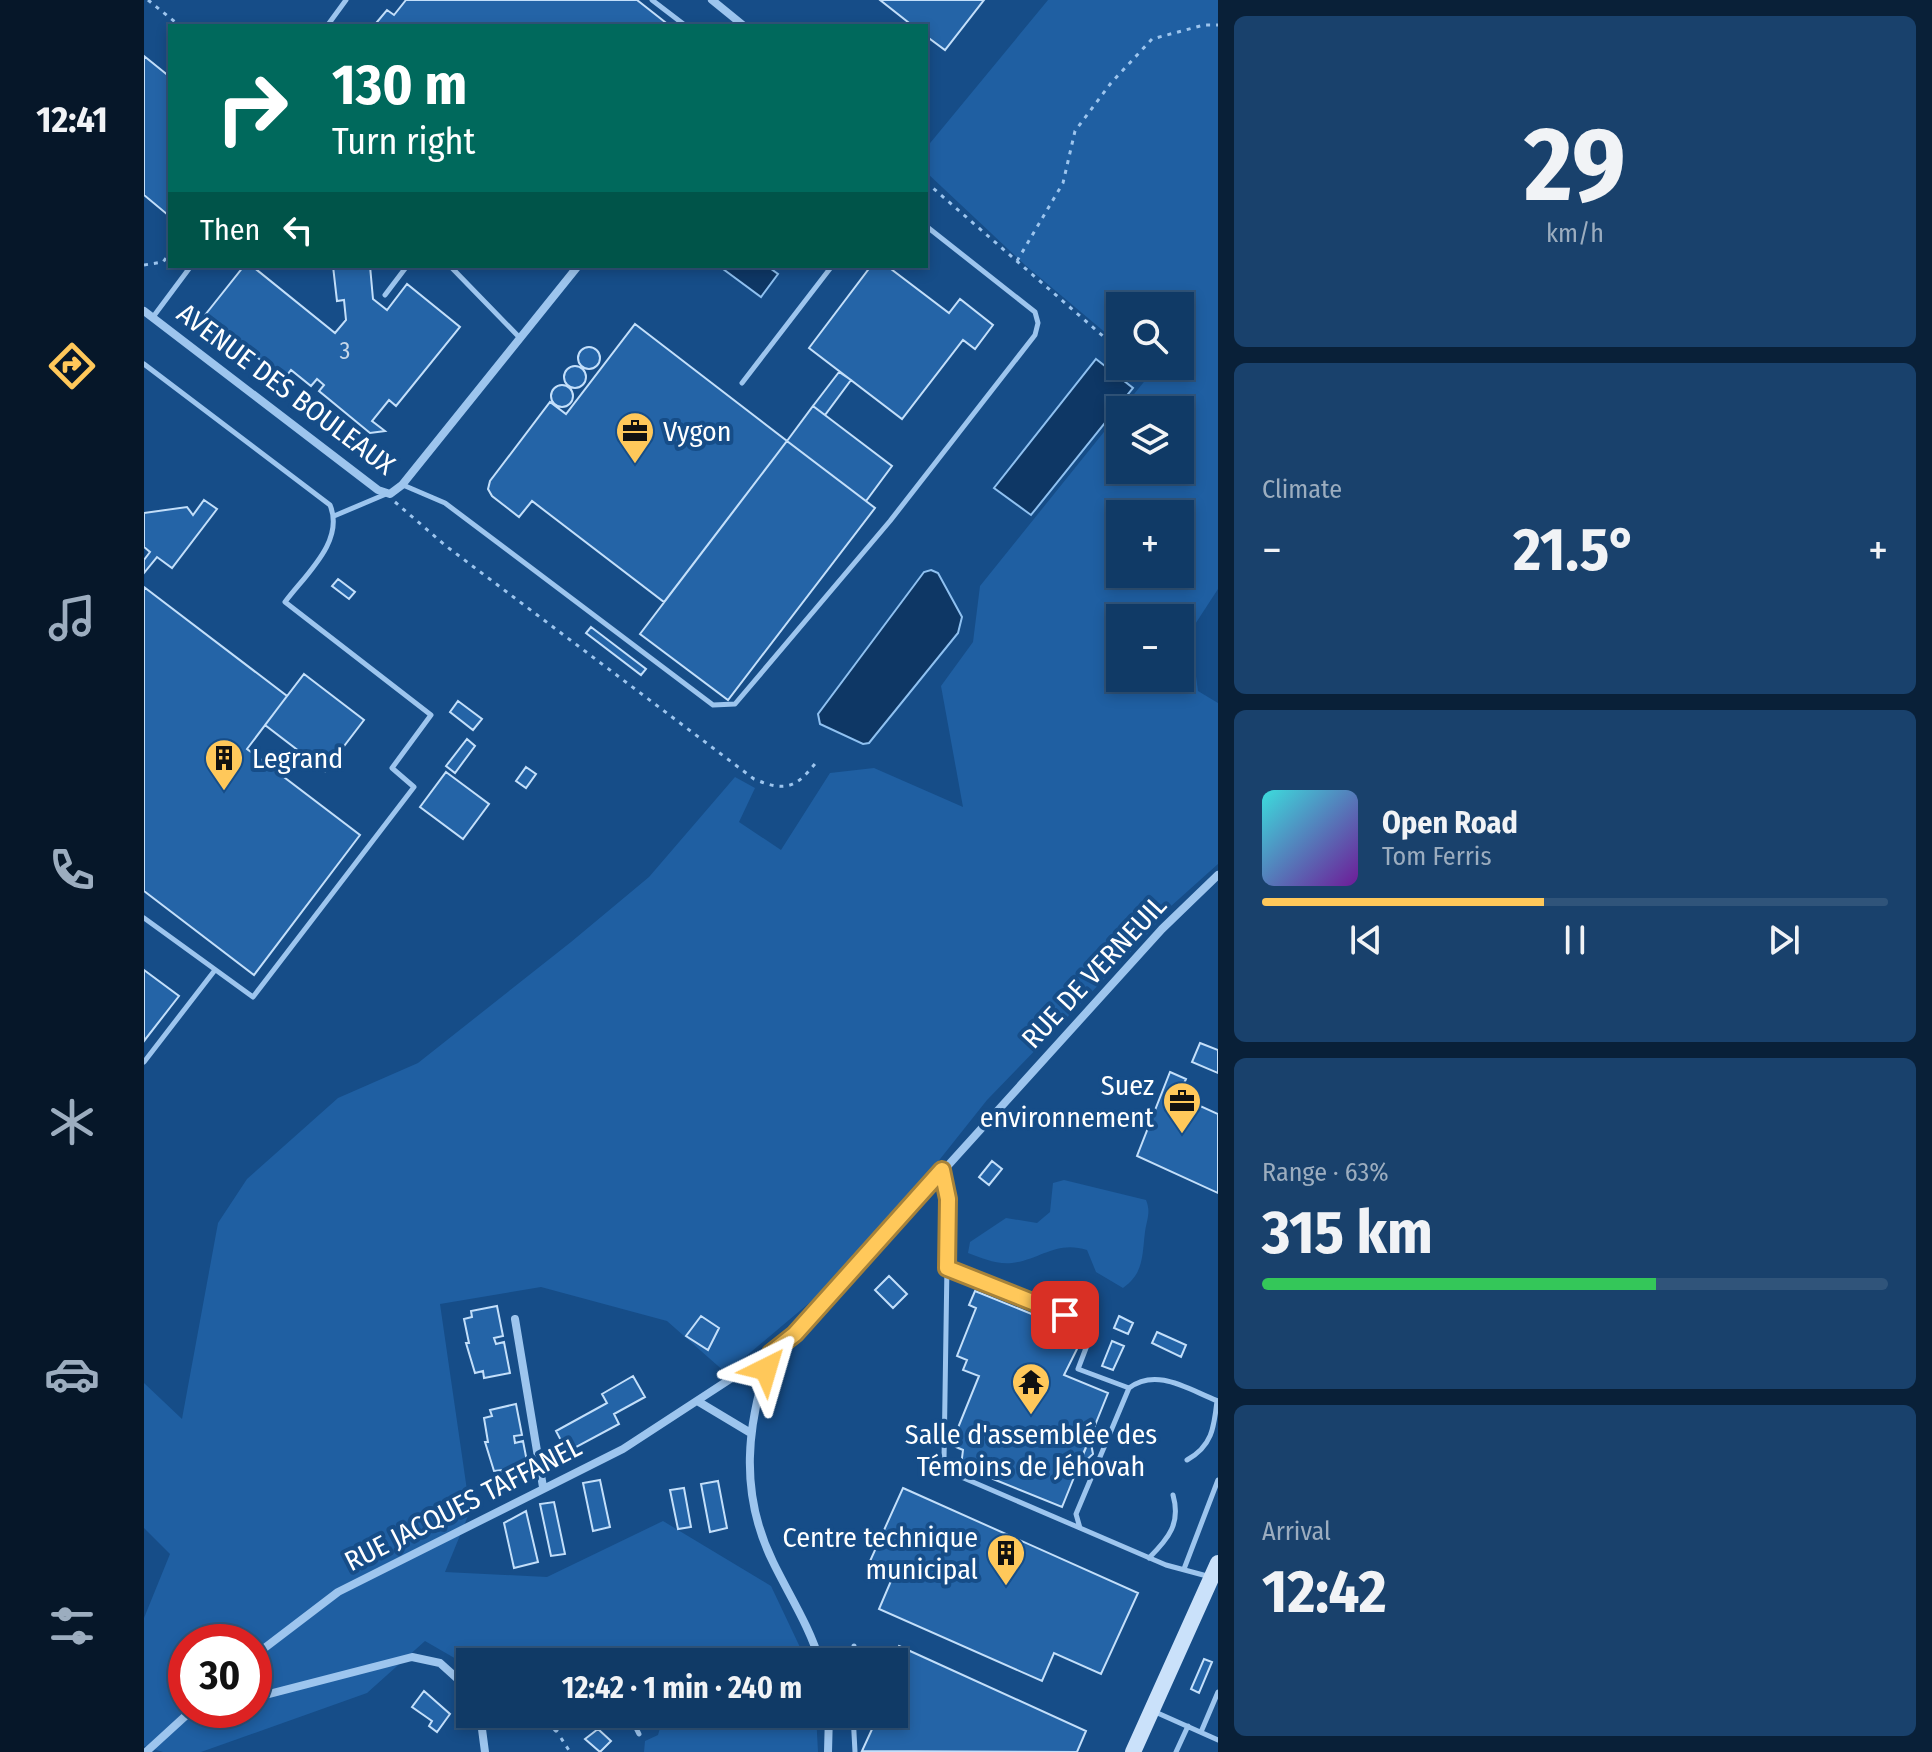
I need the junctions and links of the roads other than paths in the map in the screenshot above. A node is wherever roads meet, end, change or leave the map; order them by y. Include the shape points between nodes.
1 (346, 0) edge
2 (652, 0) edge
3 (712, 0) edge
4 (328, 24) edge
5 (683, 24) edge
6 (742, 24) edge
7 (928, 228) edge
8 (190, 268) edge
9 (405, 268) edge
10 (452, 268) edge
11 (576, 268) edge
12 (830, 268) edge
13 (385, 295) dead end
14 (144, 311) edge
15 (153, 317) junction
16 (521, 338) junction
17 (144, 364) edge
18 (742, 383) dead end
19 (402, 485) junction
20 (386, 494) junction
21 (334, 516) junction
22 (1218, 875) edge
23 (144, 918) edge
24 (215, 970) junction
25 (144, 1062) edge
26 (942, 1170) junction
27 (947, 1268) junction
28 (515, 1319) dead end
29 (771, 1353) junction
30 (1129, 1388) junction
31 (1217, 1401) edge
32 (699, 1402) junction
33 (749, 1432) junction
34 (1187, 1460) dead end
35 (1218, 1480) edge
36 (543, 1487) junction
37 (1173, 1495) dead end
38 (1080, 1528) junction
39 (1149, 1558) junction
40 (1184, 1569) junction
41 (1215, 1571) edge
42 (272, 1642) edge
43 (815, 1648) edge
44 (456, 1677) edge
45 (1218, 1692) edge
46 (272, 1693) edge
47 (1152, 1711) junction
48 (1188, 1726) junction
49 (172, 1728) edge
50 (482, 1728) edge
51 (636, 1728) edge
52 (829, 1728) edge
53 (854, 1728) edge
54 (1201, 1732) junction
55 (639, 1734) dead end
56 (1218, 1740) edge
57 (146, 1752) edge
58 (485, 1752) edge
59 (828, 1752) edge
60 (855, 1752) edge
61 (1133, 1752) edge
62 (1176, 1752) edge

1 - 4 lane
2 - 5 lane
3 - 6 street
7 - 19 lane via 1035,312 1035,335 890,521 735,704 713,705 445,503
8 - 15 lane
9 - 13 lane
10 - 16 lane
11 - 16 street
12 - 18 lane
14 - 15 street, AVENUE DES BOULEAUX
15 - 20 street, AVENUE DES BOULEAUX
16 - 19 street
17 - 21 lane via 330,505
19 - 20 street, AVENUE DES BOULEAUX
20 - 21 lane
21 - 24 lane via 330,542 285,602 431,715 392,768 414,787 253,997
22 - 26 street, RUE DE VERNEUIL via 1162,929
23 - 24 lane
24 - 25 lane
26 - 27 lane via 948,1199
26 - 29 street, RUE DE VERNEUIL via 795,1334
27 - 30 lane via 1094,1327 1078,1369
27 - 38 lane via 944,1461 952,1473
28 - 36 street
29 - 32 street, RUE DE VERNEUIL
29 - 33 street
30 - 31 lane via 1140,1379 1156,1377
30 - 38 lane via 1076,1514
31 - 34 lane via 1207,1446
32 - 33 street
32 - 36 street, RUE JACQUES TAFFANEL via 623,1449
33 - 43 street via 750,1485 762,1539
35 - 40 lane
36 - 42 street, RUE JACQUES TAFFANEL via 350,1584
37 - 39 lane via 1177,1521
38 - 39 lane
39 - 40 lane
40 - 41 lane
41 - 47 main road
44 - 46 street via 440,1663 412,1657
45 - 54 lane
47 - 48 lane
47 - 61 main road
48 - 54 lane
48 - 62 lane
49 - 57 street
50 - 58 street
51 - 55 lane
52 - 59 street
53 - 60 lane
54 - 56 lane

